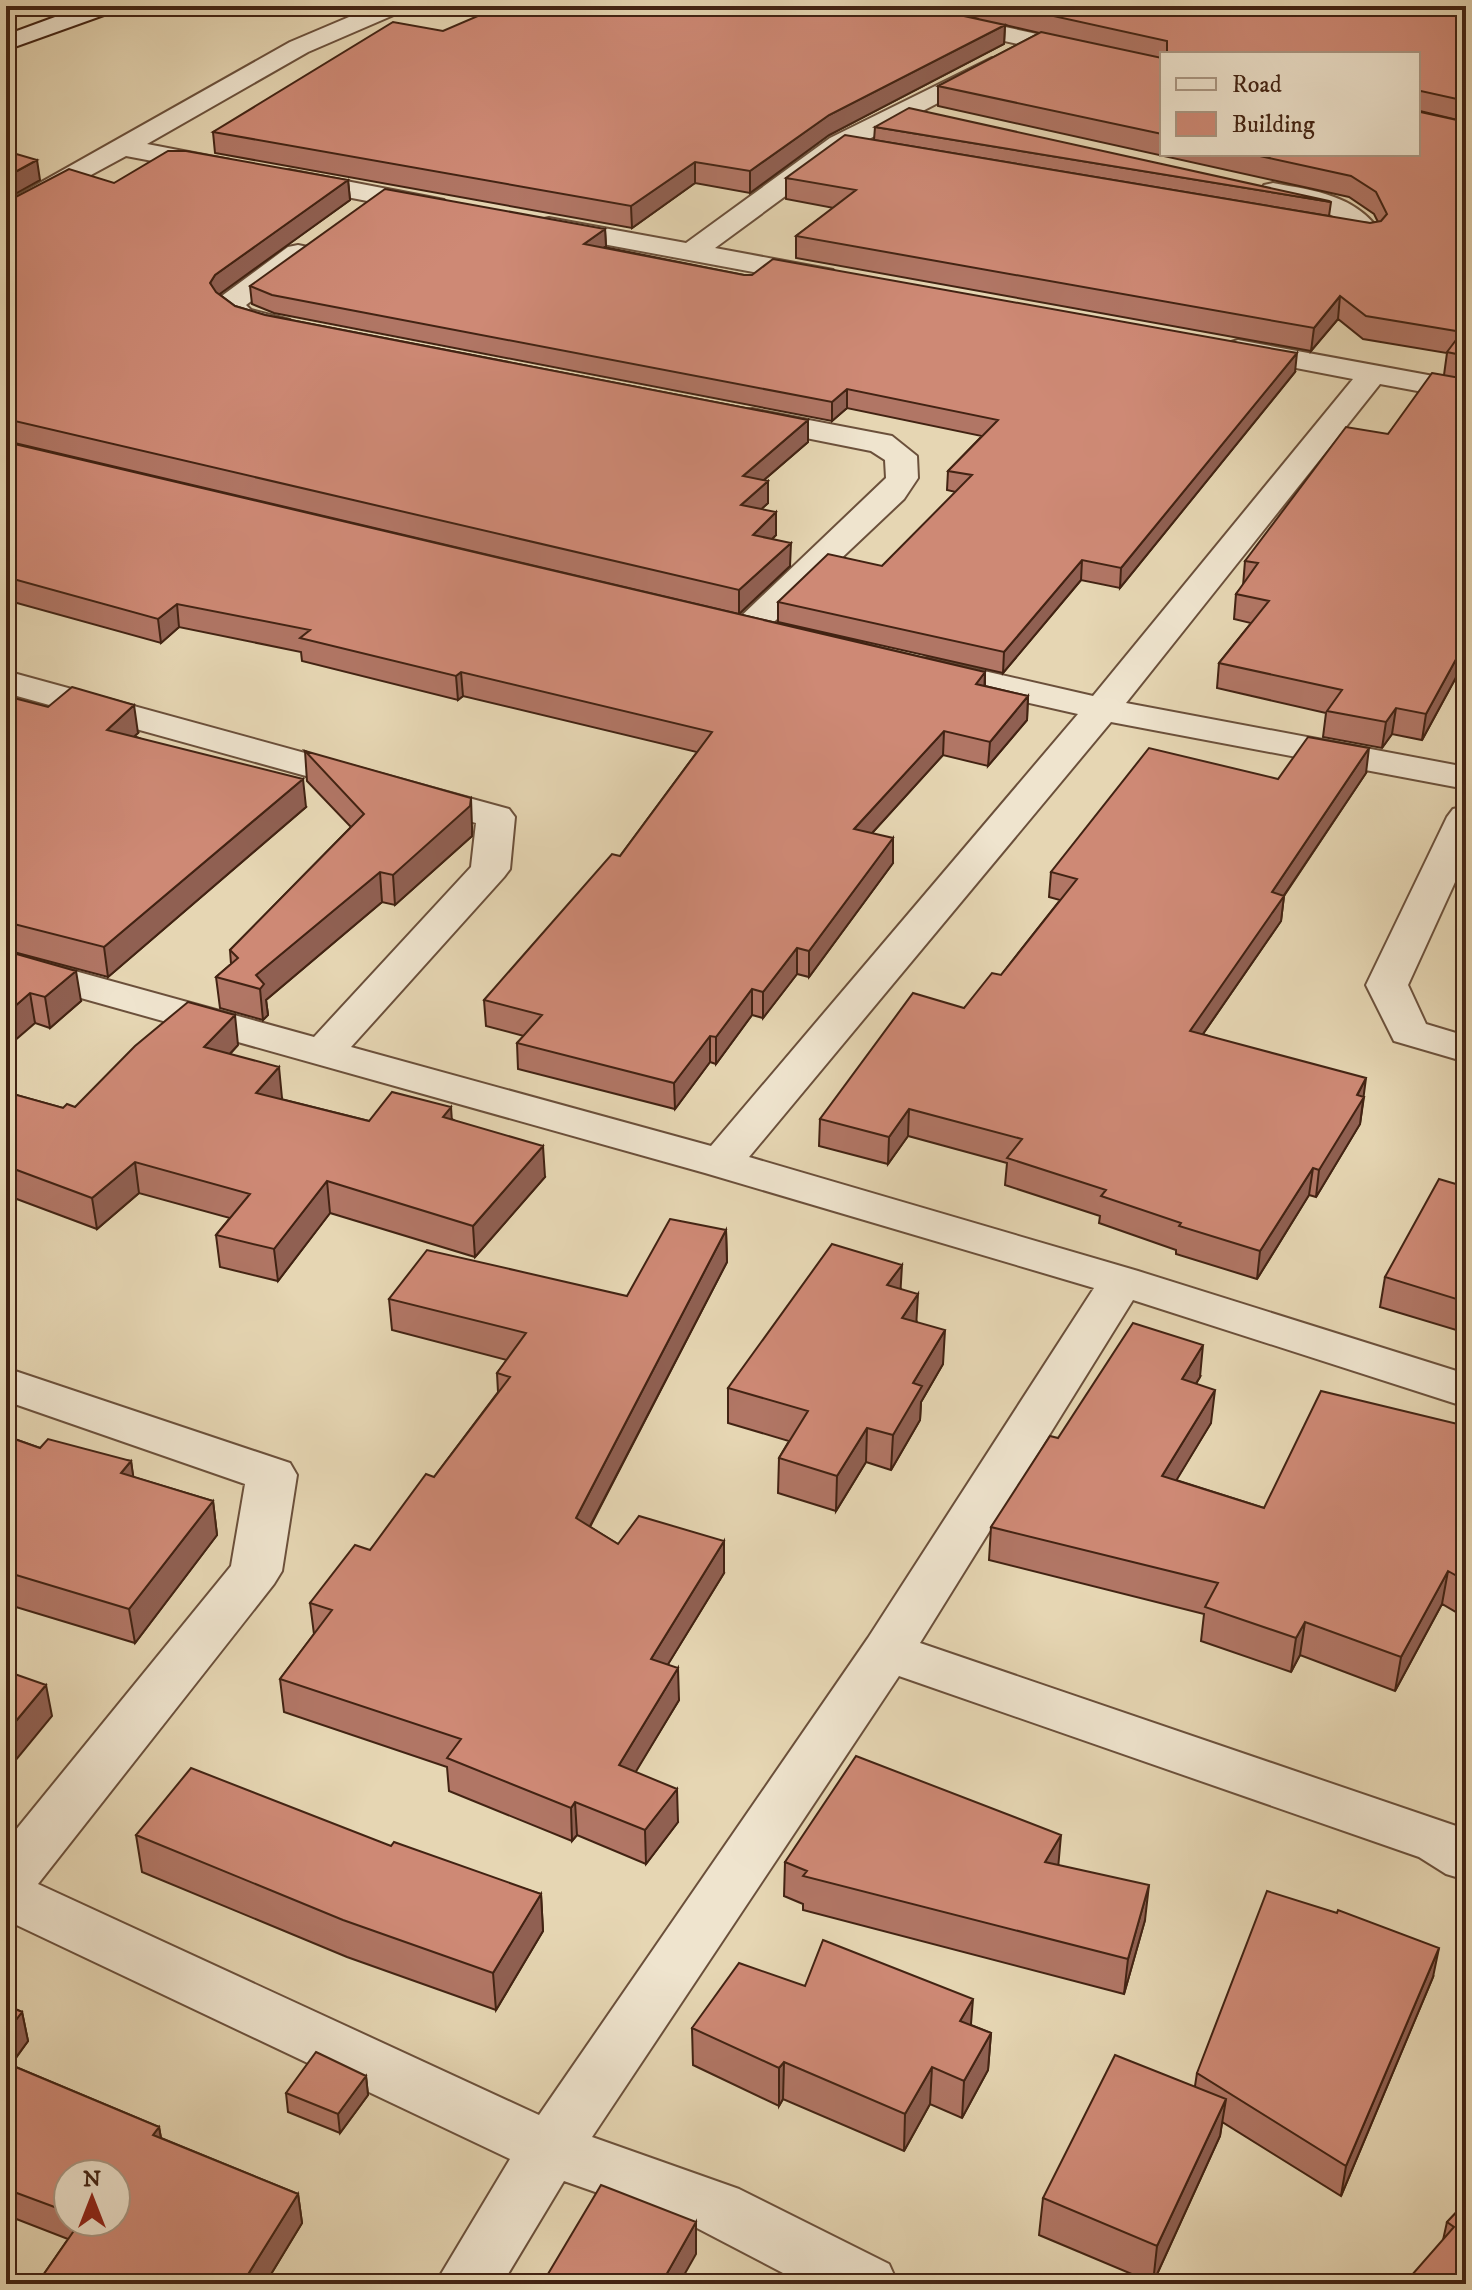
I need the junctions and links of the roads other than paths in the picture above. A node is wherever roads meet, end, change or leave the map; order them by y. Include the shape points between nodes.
1 (107, 6) edge
2 (395, 6) edge
3 (875, 6) edge
4 (1036, 41) junction
5 (6, 43) edge
6 (1160, 68) edge
7 (907, 110) junction
8 (953, 120) edge
9 (839, 144) junction
10 (122, 147) junction
11 (887, 152) edge
12 (1245, 185) edge
13 (378, 195) junction
14 (456, 210) edge
15 (6, 213) edge
16 (1265, 216) edge
17 (519, 221) edge
18 (691, 252) junction
19 (846, 280) edge
20 (314, 333) edge
21 (1205, 343) edge
22 (1372, 375) junction
23 (1466, 391) edge
24 (728, 413) edge
25 (747, 628) edge
26 (902, 664) edge
27 (6, 682) edge
28 (1102, 709) junction
29 (1466, 778) edge
30 (1466, 817) edge
31 (6, 964) edge
32 (1466, 1049) edge
33 (321, 1054) junction
34 (721, 1163) junction
35 (1122, 1281) junction
36 (6, 1384) edge
37 (1466, 1391) edge
38 (887, 1652) junction
39 (1466, 1858) edge
40 (6, 1883) edge
41 (6, 1894) edge
42 (550, 2149) junction
43 (467, 2284) edge
44 (866, 2284) edge

1 - 5 street
2 - 10 street via 299,47
3 - 4 street
4 - 6 street
4 - 7 street
7 - 8 street
7 - 9 street
9 - 11 street
9 - 18 street
10 - 13 street
10 - 15 street
12 - 16 street via 1338,206 1362,222 1368,234
13 - 14 street
13 - 20 street via 229,304 241,316
17 - 18 street
18 - 19 street
21 - 22 street
22 - 23 street
22 - 28 street
24 - 25 street via 881,443 901,456 902,478 893,492
26 - 28 street
27 - 33 street via 496,817 490,869
28 - 29 street
28 - 34 street
30 - 32 street via 1387,985 1409,1032
31 - 33 street
33 - 34 street
34 - 35 street
35 - 37 street
35 - 38 street
36 - 40 street via 272,1475 256,1571
38 - 39 street via 1439,1842
38 - 42 street
41 - 42 street
42 - 43 street
42 - 44 street via 717,2208

